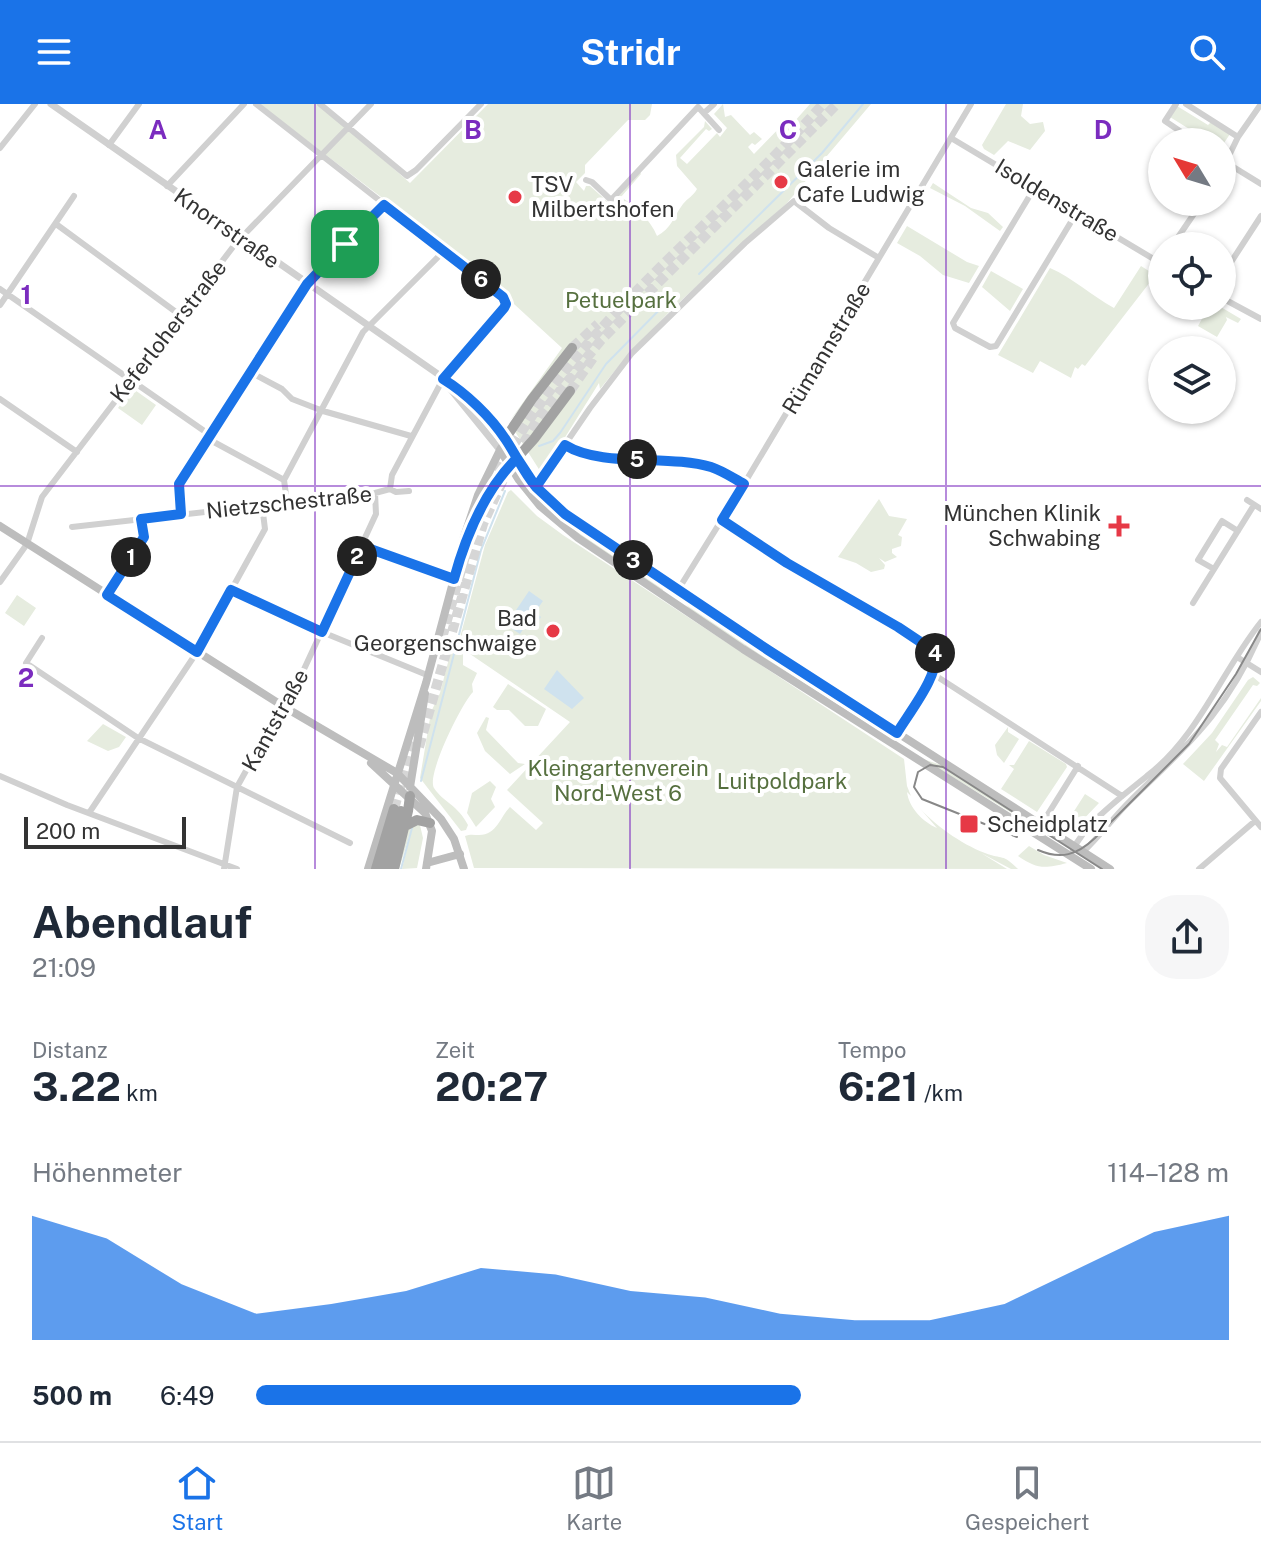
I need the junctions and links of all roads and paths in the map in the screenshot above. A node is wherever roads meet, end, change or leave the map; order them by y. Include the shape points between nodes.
1 (35, 104) edge
2 (51, 104) edge
3 (139, 104) edge
4 (244, 104) edge
5 (256, 104) edge
6 (320, 104) edge
7 (371, 104) edge
8 (481, 104) edge
9 (714, 104) edge
10 (971, 104) edge
11 (1176, 104) edge
12 (1186, 104) edge
13 (1261, 104) edge
14 (697, 105) edge
15 (704, 113) junction
16 (1175, 128) edge
17 (348, 129) junction
18 (719, 130) dead end
19 (1238, 137) junction
20 (951, 138) junction
21 (1236, 141) edge
22 (109, 145) junction
23 (0, 148) edge
24 (321, 155) junction
25 (1236, 171) edge
26 (586, 180) dead end
27 (1261, 184) edge
28 (167, 186) junction
29 (1035, 187) junction
30 (74, 196) dead end
31 (384, 205) junction
32 (1077, 212) junction
33 (1261, 216) edge
34 (56, 224) junction
35 (241, 238) junction
36 (445, 250) junction
37 (1236, 254) edge
38 (1148, 255) edge
39 (879, 258) junction
40 (307, 284) junction
41 (0, 289) edge
42 (7, 295) junction
43 (0, 305) edge
44 (1236, 305) edge
45 (180, 315) junction
46 (1260, 317) edge
47 (369, 326) junction
48 (572, 348) tunnel mouth
49 (250, 372) junction
50 (443, 379) junction
51 (130, 381) junction
52 (570, 391) tunnel mouth
53 (0, 399) edge
54 (323, 411) junction
55 (210, 435) junction
56 (411, 436) junction
57 (505, 439) junction
58 (565, 445) junction
59 (500, 450) junction
60 (77, 452) junction
61 (513, 462) junction
62 (284, 480) junction
63 (744, 484) junction
64 (536, 487) junction
65 (390, 489) junction
66 (409, 491) dead end
67 (375, 493) junction
68 (1247, 500) dead end
69 (287, 502) junction
70 (262, 505) junction
71 (556, 507) junction
72 (1258, 507) edge
73 (181, 514) junction
74 (565, 514) junction
75 (549, 515) junction
76 (141, 519) junction
77 (722, 520) junction
78 (560, 524) junction
79 (0, 526) edge
80 (72, 527) dead end
81 (1238, 531) junction
82 (27, 544) junction
83 (362, 546) junction
84 (1214, 569) junction
85 (455, 575) junction
86 (0, 582) edge
87 (231, 590) junction
88 (678, 590) junction
89 (107, 595) junction
90 (1193, 603) dead end
91 (1261, 622) edge
92 (322, 632) junction
93 (1261, 632) edge
94 (42, 638) dead end
95 (197, 652) junction
96 (1237, 657) junction
97 (1248, 664) junction
98 (1261, 672) edge
99 (933, 674) junction
100 (427, 679) junction
101 (286, 708) junction
102 (1261, 712) edge
103 (899, 734) junction
104 (138, 738) junction
105 (905, 750) junction
106 (1078, 766) junction
107 (0, 776) edge
108 (396, 777) junction
109 (410, 784) junction
110 (237, 787) junction
111 (410, 796) junction
112 (1122, 796) junction
113 (89, 813) junction
114 (1048, 814) dead end
115 (1255, 821) junction
116 (430, 823) junction
117 (405, 826) junction
118 (1261, 827) edge
119 (350, 843) dead end
120 (1074, 846) junction
121 (430, 849) junction
122 (458, 850) junction
123 (1084, 852) junction
124 (1073, 858) junction
125 (427, 866) edge
126 (225, 867) edge
127 (237, 869) edge
128 (368, 869) edge
129 (376, 869) edge
130 (384, 869) edge
131 (394, 869) edge
132 (464, 869) edge
133 (1091, 869) edge
134 (1110, 869) edge
135 (1199, 869) edge

1 - 23 street
2 - 22 street, Knorrstraße
3 - 22 street
4 - 28 street
5 - 24 street
6 - 17 street
7 - 17 street, Keferloherstraße
8 - 17 street via 407,176
9 - 15 street
10 - 20 street, Rümannstraße
11 - 16 street via 1165,121
12 - 19 street
13 - 19 street
14 - 15 street
14 - 26 street via 611,200
15 - 18 street
17 - 24 street, Keferloherstraße
19 - 21 street
20 - 29 street, Isoldenstraße
20 - 39 street, Rümannstraße
22 - 28 street, Knorrstraße
24 - 31 street
24 - 35 street, Keferloherstraße
25 - 27 street
28 - 35 street, Knorrstraße
29 - 32 street, Isoldenstraße
29 - 32 street via 953,323 955,328 996,346
30 - 34 street
31 - 36 street
31 - 40 street
32 - 38 street, Isoldenstraße
33 - 37 street
34 - 42 street
34 - 45 street
35 - 40 street, Knorrstraße
35 - 45 street, Keferloherstraße
36 - 47 street
36 - 50 street via 506,304
39 - 58 street via 794,201 632,353
39 - 63 street, Rümannstraße
40 - 47 street, Knorrstraße
40 - 49 street
41 - 42 street
42 - 43 street
42 - 51 street
44 - 46 street
45 - 51 street, Keferloherstraße
47 - 50 street, Knorrstraße
47 - 54 street
48 - 57 highway
49 - 54 street via 292,399
49 - 55 street
50 - 56 street
50 - 57 street, Knorrstraße
50 - 59 street, Knorrstraße
51 - 55 street
51 - 60 street, Keferloherstraße
52 - 61 highway
53 - 60 street
54 - 56 street
54 - 62 street
55 - 62 street via 212,441
55 - 73 street via 179,484
56 - 65 street
57 - 59 main road
57 - 61 main road
58 - 63 street via 585,454 708,466
58 - 64 street
59 - 61 main road
59 - 85 main road via 472,509
60 - 82 street, Keferloherstraße via 38,504
61 - 64 main road
61 - 75 main road
61 - 85 main road via 484,499
62 - 69 street
63 - 77 street, Rümannstraße
64 - 71 main road
65 - 66 street, Nietzschestraße
65 - 67 street, Nietzschestraße
67 - 69 street, Nietzschestraße
67 - 83 street, Kantstraße via 377,511
68 - 72 street
69 - 70 street, Nietzschestraße
70 - 73 street, Nietzschestraße
70 - 87 street via 265,529
71 - 74 main road
71 - 75 main road
72 - 81 street
73 - 76 street, Nietzschestraße
74 - 78 main road
74 - 88 main road
75 - 78 main road
76 - 80 street, Nietzschestraße
76 - 89 street via 144,537
77 - 88 street, Rümannstraße
77 - 99 street via 934,651
78 - 105 main road via 743,649
79 - 82 main road
81 - 84 street
81 - 84 street via 1222,521 1198,560
82 - 86 street, Keferloherstraße
82 - 89 main road
83 - 85 street
83 - 92 street, Kantstraße
84 - 90 street
85 - 100 main road
87 - 92 street
87 - 95 street
88 - 103 main road
89 - 95 main road
91 - 96 street
92 - 100 street
92 - 101 street, Kantstraße
93 - 97 street
94 - 104 street via 26,663
95 - 101 main road
95 - 104 street
96 - 97 street
96 - 112 street via 1179,745
97 - 98 street
97 - 123 street via 1204,729
99 - 103 street
99 - 106 street
100 - 108 main road
100 - 109 main road
101 - 108 main road
101 - 110 street, Kantstraße
102 - 115 street via 1220,774
103 - 105 main road
103 - 120 main road
104 - 110 street
104 - 113 street
105 - 124 main road
106 - 112 street
106 - 114 street
107 - 113 street
108 - 109 main road
108 - 111 main road
108 - 128 main road
109 - 111 main road
109 - 122 main road via 441,819
110 - 119 street
110 - 126 street, Kantstraße
111 - 116 main road
111 - 117 highway
112 - 120 street
113 - 126 street
115 - 118 street
115 - 135 street
116 - 117 highway via 417,820
116 - 121 main road
117 - 131 highway
120 - 123 main road
120 - 124 street
121 - 122 main road via 440,854
121 - 125 main road
122 - 125 main road
122 - 132 main road
123 - 124 street
123 - 134 main road
124 - 133 main road
126 - 127 street
129 - 130 highway via 397,810

